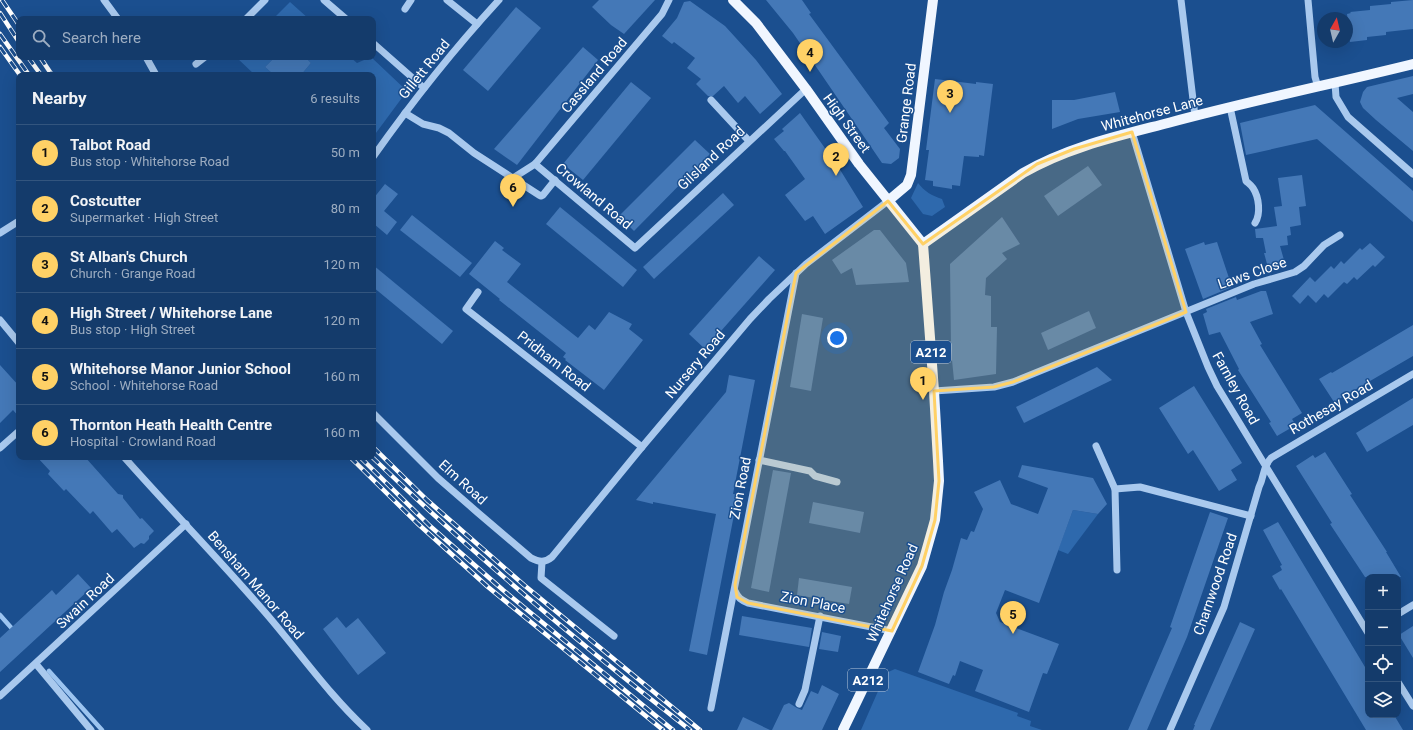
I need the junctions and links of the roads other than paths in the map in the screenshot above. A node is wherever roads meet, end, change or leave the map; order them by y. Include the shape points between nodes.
1 (265, 0) edge
2 (324, 0) edge
3 (411, 0) edge
4 (447, 0) edge
5 (499, 0) edge
6 (669, 0) edge
7 (733, 0) edge
8 (933, 0) edge
9 (1181, 0) edge
10 (1308, 0) edge
11 (106, 1) edge
12 (405, 9) dead end
13 (116, 16) edge
14 (249, 16) edge
15 (343, 16) edge
16 (477, 24) junction
17 (376, 46) edge
18 (148, 60) edge
19 (201, 60) edge
20 (196, 64) dead end
21 (1413, 64) edge
22 (154, 72) edge
23 (1335, 83) junction
24 (1318, 87) junction
25 (424, 88) junction
26 (806, 89) junction
27 (711, 100) dead end
28 (1230, 107) junction
29 (405, 113) junction
30 (1195, 116) junction
31 (1132, 132) junction
32 (749, 141) junction
33 (376, 153) edge
34 (535, 164) junction
35 (1413, 174) edge
36 (513, 178) junction
37 (555, 180) junction
38 (888, 201) junction
39 (16, 223) edge
40 (1255, 223) dead end
41 (0, 233) edge
42 (1340, 235) dead end
43 (922, 244) junction
44 (635, 248) joint
45 (796, 273) junction
46 (478, 292) dead end
47 (1186, 312) junction
48 (0, 320) edge
49 (16, 339) edge
50 (1413, 374) edge
51 (934, 391) junction
52 (376, 416) edge
53 (16, 434) edge
54 (1096, 446) dead end
55 (642, 447) junction
56 (0, 448) edge
57 (127, 460) edge
58 (759, 460) junction
59 (1265, 465) junction
60 (837, 482) dead end
61 (1115, 488) junction
62 (1251, 516) junction
63 (186, 524) junction
64 (542, 562) junction
65 (1117, 570) dead end
66 (735, 590) junction
67 (1413, 605) edge
68 (1401, 612) edge
69 (820, 616) junction
70 (1365, 627) edge
71 (892, 631) junction
72 (614, 636) dead end
73 (36, 664) junction
74 (1401, 687) edge
75 (0, 696) edge
76 (799, 704) dead end
77 (1413, 706) edge
78 (711, 708) dead end
79 (91, 730) edge
80 (367, 730) edge
81 (844, 730) edge
82 (1170, 730) edge

1 - 14 street
2 - 15 street
3 - 12 street
4 - 16 street
5 - 16 street, Gillett Road
6 - 34 street, Cassland Road via 662,14
7 - 26 main road, High Street via 756,23
8 - 38 main road, Grange Road via 911,175 907,185
9 - 30 street
10 - 24 street
11 - 13 street
16 - 25 street, Gillett Road
17 - 25 street
18 - 22 street
19 - 20 street
21 - 23 main road, Whitehorse Lane
23 - 24 main road, Whitehorse Lane
23 - 35 street via 1336,97 1348,117
24 - 28 main road, Whitehorse Lane
25 - 29 street, Gillett Road
26 - 32 street, Gilsland Road
26 - 38 main road, High Street
27 - 32 street
28 - 30 main road, Whitehorse Lane
28 - 40 street via 1246,180 1253,188 1258,203 1259,215
29 - 33 street, Gillett Road
29 - 36 street via 423,124 448,133
30 - 31 main road, Whitehorse Lane
31 - 43 main road, Whitehorse Lane via 1074,149 1037,164 1009,181
31 - 47 street, Farnley Road
32 - 44 street, Gilsland Road
34 - 36 street, Cassland Road
34 - 37 street, Crowland Road
36 - 37 street via 541,196
37 - 44 street, Crowland Road
38 - 43 main road, High Street
38 - 45 street, Nursery Road
39 - 41 street
42 - 47 street, Laws Close via 1324,245 1295,272 1254,284
43 - 51 main road, Whitehorse Road / A212
45 - 55 street, Nursery Road via 750,319
45 - 58 street, Zion Road
46 - 55 street, Pridham Road via 466,309
47 - 51 street, Laws Close via 1013,382 994,387
47 - 59 street, Farnley Road via 1217,386
48 - 49 street
50 - 59 street, Rothesay Road via 1271,458
51 - 71 main road, Whitehorse Road / A212 via 938,481 935,520 922,566
52 - 64 street, Elm Road via 438,478 531,558
53 - 56 street
54 - 61 street
55 - 64 street, Nursery Road via 552,557
57 - 63 street, Bensham Manor Road
58 - 60 street via 810,471 815,476
58 - 66 street, Zion Road
59 - 62 street, Charnwood Road
59 - 70 street, Farnley Road
61 - 62 street via 1140,487
61 - 65 street
62 - 82 street, Charnwood Road via 1224,607
63 - 73 street, Swain Road
63 - 80 street, Bensham Manor Road via 261,608 308,666
64 - 72 street via 541,578
66 - 69 street, Zion Place via 741,601
66 - 78 street, Zion Road
67 - 68 street
69 - 71 street, Zion Place
69 - 76 street
71 - 81 main road, Whitehorse Road / A212
73 - 75 street, Swain Road
73 - 79 street
74 - 77 street

